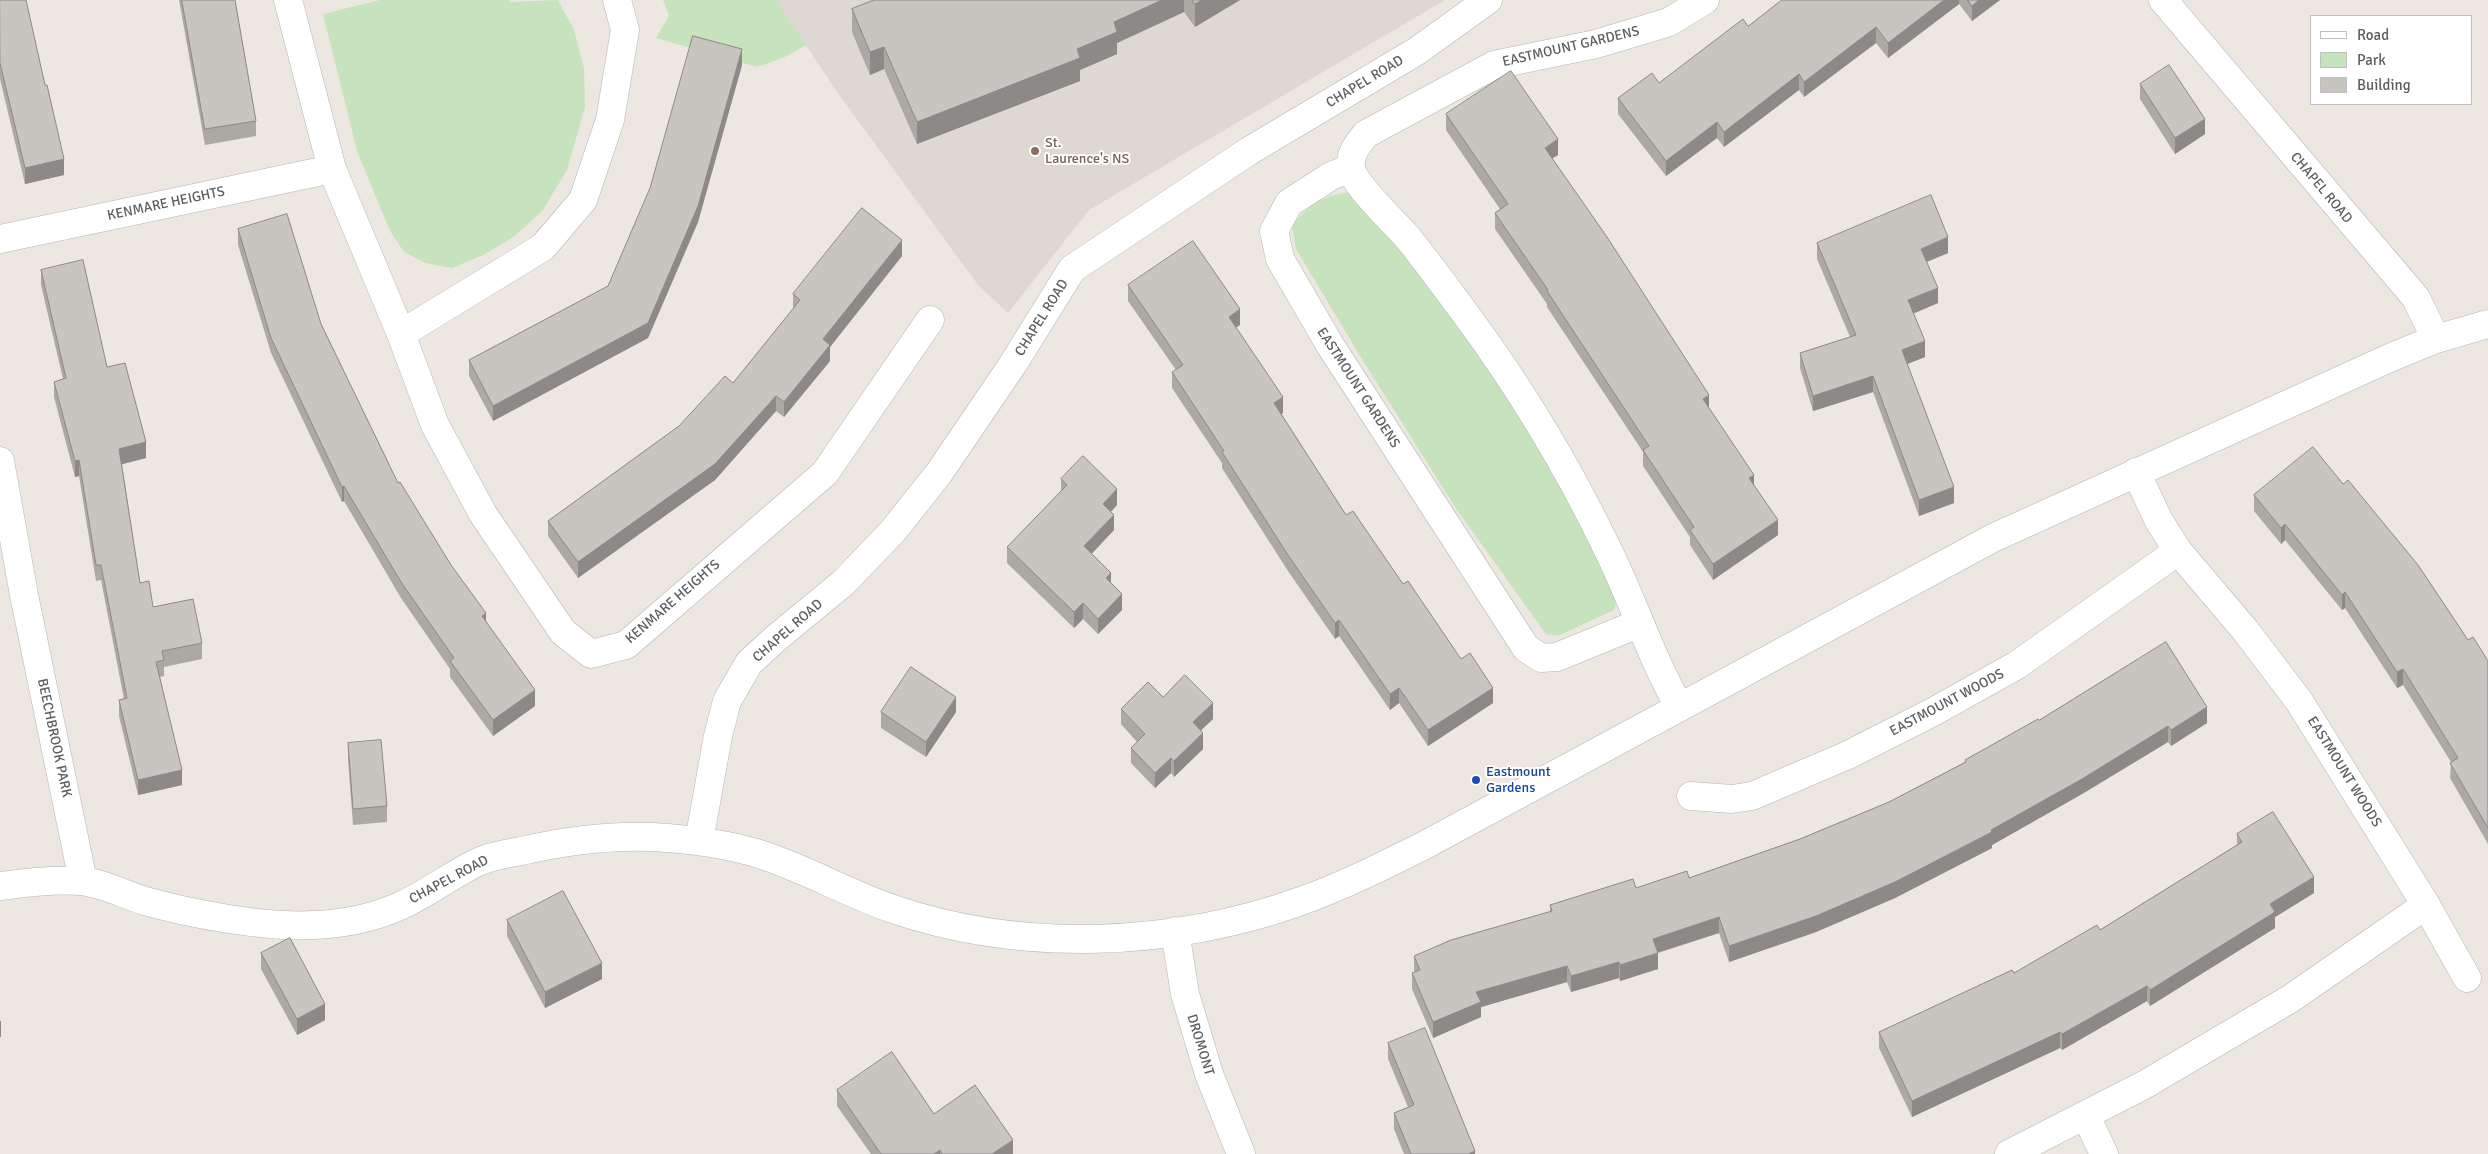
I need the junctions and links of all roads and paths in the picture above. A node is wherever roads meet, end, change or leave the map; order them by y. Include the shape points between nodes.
1 (288, 0) edge
2 (617, 0) edge
3 (1488, 0) edge
4 (1705, 0) edge
5 (2163, 0) edge
6 (332, 168) junction
7 (1351, 168) junction
8 (0, 239) edge
9 (930, 320) dead end
10 (2488, 324) edge
11 (402, 334) junction
12 (2436, 339) junction
13 (0, 461) edge
14 (2136, 472) junction
15 (2178, 551) junction
16 (12, 594) edge
17 (1640, 623) junction
18 (1679, 706) junction
19 (1691, 796) dead end
20 (699, 840) junction
21 (83, 881) junction
22 (0, 886) edge
23 (2426, 905) junction
24 (1175, 931) junction
25 (2467, 978) dead end
26 (2086, 1116) junction
27 (1241, 1154) edge
28 (2008, 1154) edge
29 (2104, 1154) edge

1 - 6 street, KENMARE HEIGHTS
2 - 11 street via 625,30 624,39 610,120 583,200 543,247
3 - 20 street, CHAPEL ROAD via 1417,51 1249,151 1072,269 939,473 893,531 843,584 750,663 727,701
4 - 7 street, EASTMOUNT GARDENS via 1669,22 1596,44 1494,65 1366,134 1354,150
5 - 12 street, CHAPEL ROAD via 2416,298
6 - 8 street, KENMARE HEIGHTS
6 - 11 street, KENMARE HEIGHTS
7 - 17 street via 1361,185 1447,288 1533,412 1608,550
7 - 17 street, EASTMOUNT GARDENS via 1331,176 1289,203 1274,231 1280,259 1330,346 1526,648 1541,658 1557,657
9 - 11 street, KENMARE HEIGHTS via 825,473 626,645 591,654 563,632 483,514 435,425
10 - 12 street
12 - 14 street
13 - 16 street, BEECHBROOK PARK
14 - 15 street, EASTMOUNT WOODS via 2159,521
14 - 18 street via 1993,538
15 - 19 street, EASTMOUNT WOODS via 2017,665 1899,730 1752,796 1732,799
15 - 23 street, EASTMOUNT WOODS via 2245,630 2299,701
16 - 21 street, BEECHBROOK PARK
17 - 18 street via 1663,678
18 - 24 street via 1358,878 1299,902 1204,927
20 - 21 street, CHAPEL ROAD via 601,837 538,847 478,862 401,906 356,920 316,925 225,918 146,901
20 - 24 street via 756,852 893,909 980,930 1084,939
21 - 22 street, CHAPEL ROAD
23 - 25 street, EASTMOUNT WOODS
23 - 26 street via 2290,999
24 - 27 street, DROMONT via 1187,1003 1209,1074
26 - 28 street
26 - 29 street

